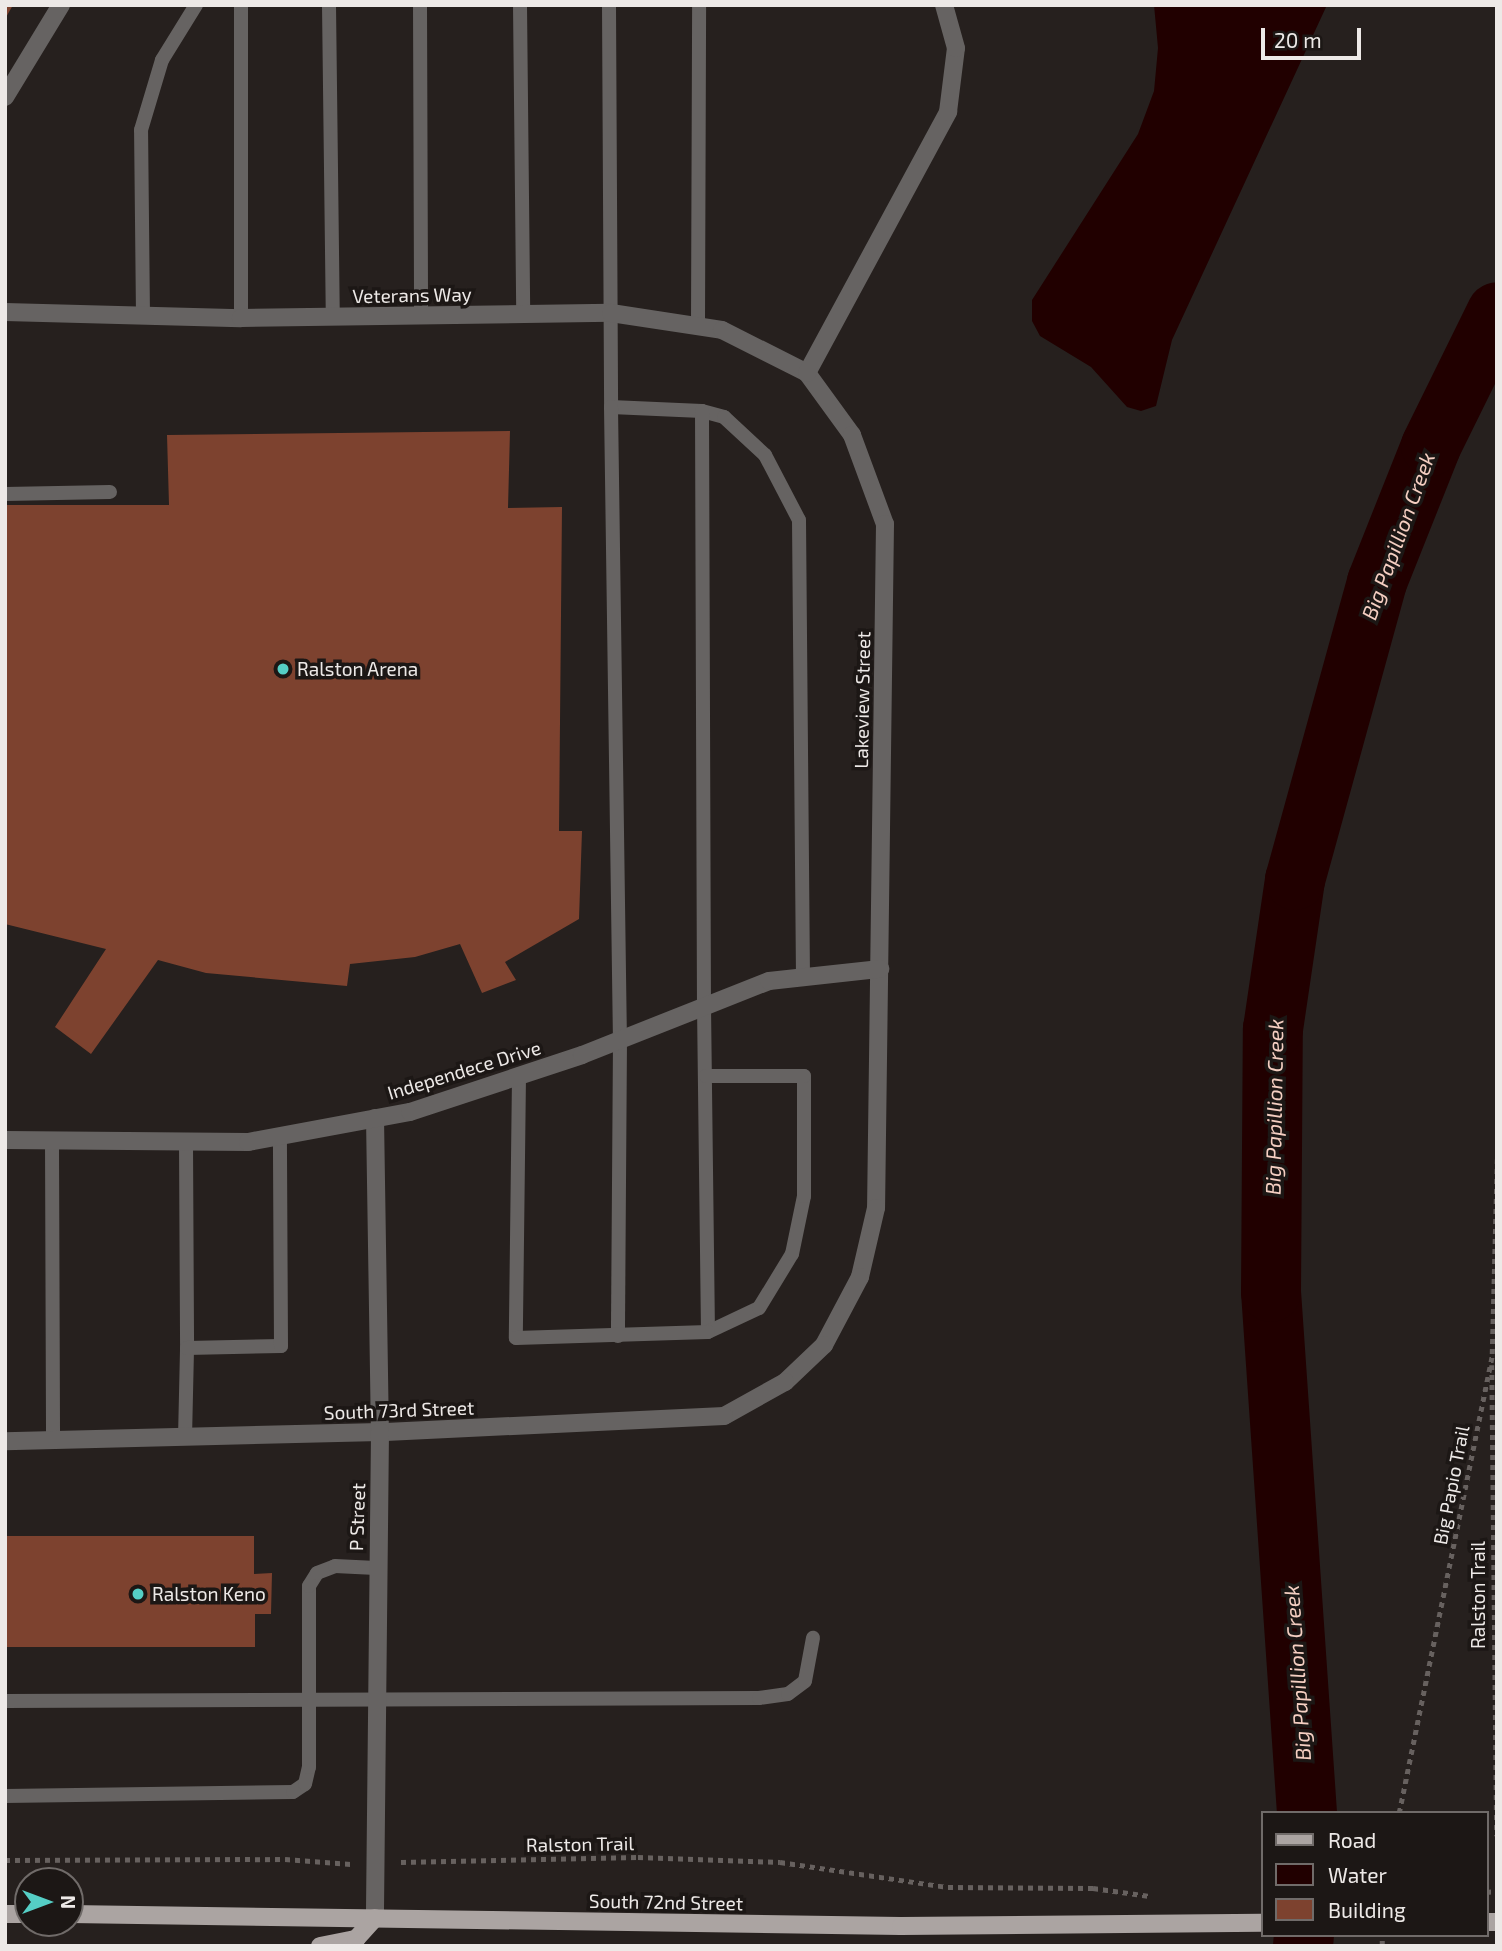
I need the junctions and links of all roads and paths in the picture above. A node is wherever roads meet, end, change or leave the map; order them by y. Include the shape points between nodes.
1 (61, 5) edge
2 (195, 5) edge
3 (241, 5) edge
4 (329, 5) edge
5 (420, 5) edge
6 (520, 5) edge
7 (609, 5) edge
8 (699, 5) edge
9 (944, 5) edge
10 (5, 97) edge
11 (5, 312) edge
12 (611, 313) junction
13 (523, 315) junction
14 (143, 316) junction
15 (421, 316) junction
16 (333, 317) junction
17 (241, 318) junction
18 (698, 324) junction
19 (807, 373) junction
20 (611, 407) junction
21 (702, 411) junction
22 (110, 492) dead end
23 (5, 494) edge
24 (880, 969) junction
25 (803, 977) junction
26 (705, 1006) junction
27 (620, 1040) junction
28 (519, 1076) junction
29 (706, 1076) junction
30 (375, 1118) junction
31 (280, 1136) junction
32 (5, 1140) edge
33 (52, 1142) junction
34 (186, 1143) junction
35 (1497, 1159) edge
36 (708, 1332) junction
37 (618, 1336) junction
38 (187, 1348) junction
39 (1492, 1354) junction
40 (785, 1382) joint
41 (380, 1432) junction
42 (186, 1438) junction
43 (53, 1440) junction
44 (5, 1441) edge
45 (376, 1569) junction
46 (813, 1638) dead end
47 (377, 1699) junction
48 (309, 1700) junction
49 (5, 1701) edge
50 (5, 1796) edge
51 (1399, 1811) edge
52 (1497, 1836) edge
53 (5, 1860) edge
54 (376, 1863) junction
55 (1153, 1896) dead end
56 (84, 1914) edge
57 (375, 1918) junction
58 (1260, 1923) edge
59 (320, 1946) edge

1 - 10 street
2 - 14 lane via 162,60 141,130
3 - 17 lane
4 - 16 lane
5 - 15 lane
6 - 13 lane
7 - 12 lane
8 - 18 lane
9 - 19 street via 956,47 948,111
11 - 14 street, Veterans Way
12 - 13 street, Veterans Way
12 - 18 street, Veterans Way
12 - 20 lane
13 - 15 street, Veterans Way
14 - 17 street, Veterans Way
15 - 16 street, Veterans Way
16 - 17 street, Veterans Way
18 - 19 street, Veterans Way via 722,330
19 - 24 street, Lakeview Street via 852,435 885,524
20 - 21 lane
20 - 27 lane
21 - 25 lane via 724,417 765,455 799,520
21 - 26 lane
22 - 23 lane
24 - 25 street, Independece Drive
24 - 40 street, Lakeview Street via 876,1208 860,1277 824,1345
25 - 26 street, Independece Drive via 769,981
26 - 27 street, Independece Drive
26 - 29 lane
27 - 28 street, Independece Drive
27 - 37 lane
28 - 30 street, Independece Drive via 410,1112
28 - 37 lane via 516,1338
29 - 36 lane
29 - 36 lane via 804,1076 804,1196 792,1254 759,1308
30 - 31 street, Independece Drive
30 - 41 street, P Street
31 - 34 street, Independece Drive
31 - 38 lane via 281,1346
32 - 33 street, Independece Drive
33 - 34 street, Independece Drive
33 - 43 lane
34 - 38 lane
35 - 39 path, Big Papio Trail
36 - 37 lane
38 - 42 lane
39 - 51 path, Big Papio Trail
39 - 52 path, Ralston Trail via 1493,1809
40 - 41 street, South 73rd Street via 724,1416
41 - 42 street, South 73rd Street
41 - 45 street, P Street
42 - 43 street, South 73rd Street
43 - 44 street, South 73rd Street
45 - 47 street, P Street
45 - 48 lane via 335,1566 317,1573 309,1586
46 - 47 lane via 806,1681 788,1694 759,1698
47 - 48 lane
47 - 54 street, P Street
48 - 49 lane
48 - 50 lane via 309,1767 306,1784 293,1792
53 - 54 path, Ralston Trail
54 - 55 path, Ralston Trail via 638,1857 780,1862 948,1887 1093,1888
54 - 57 street, P Street
56 - 57 main road, South 72nd Street
57 - 58 main road, South 72nd Street via 901,1926
57 - 59 main road via 356,1939

